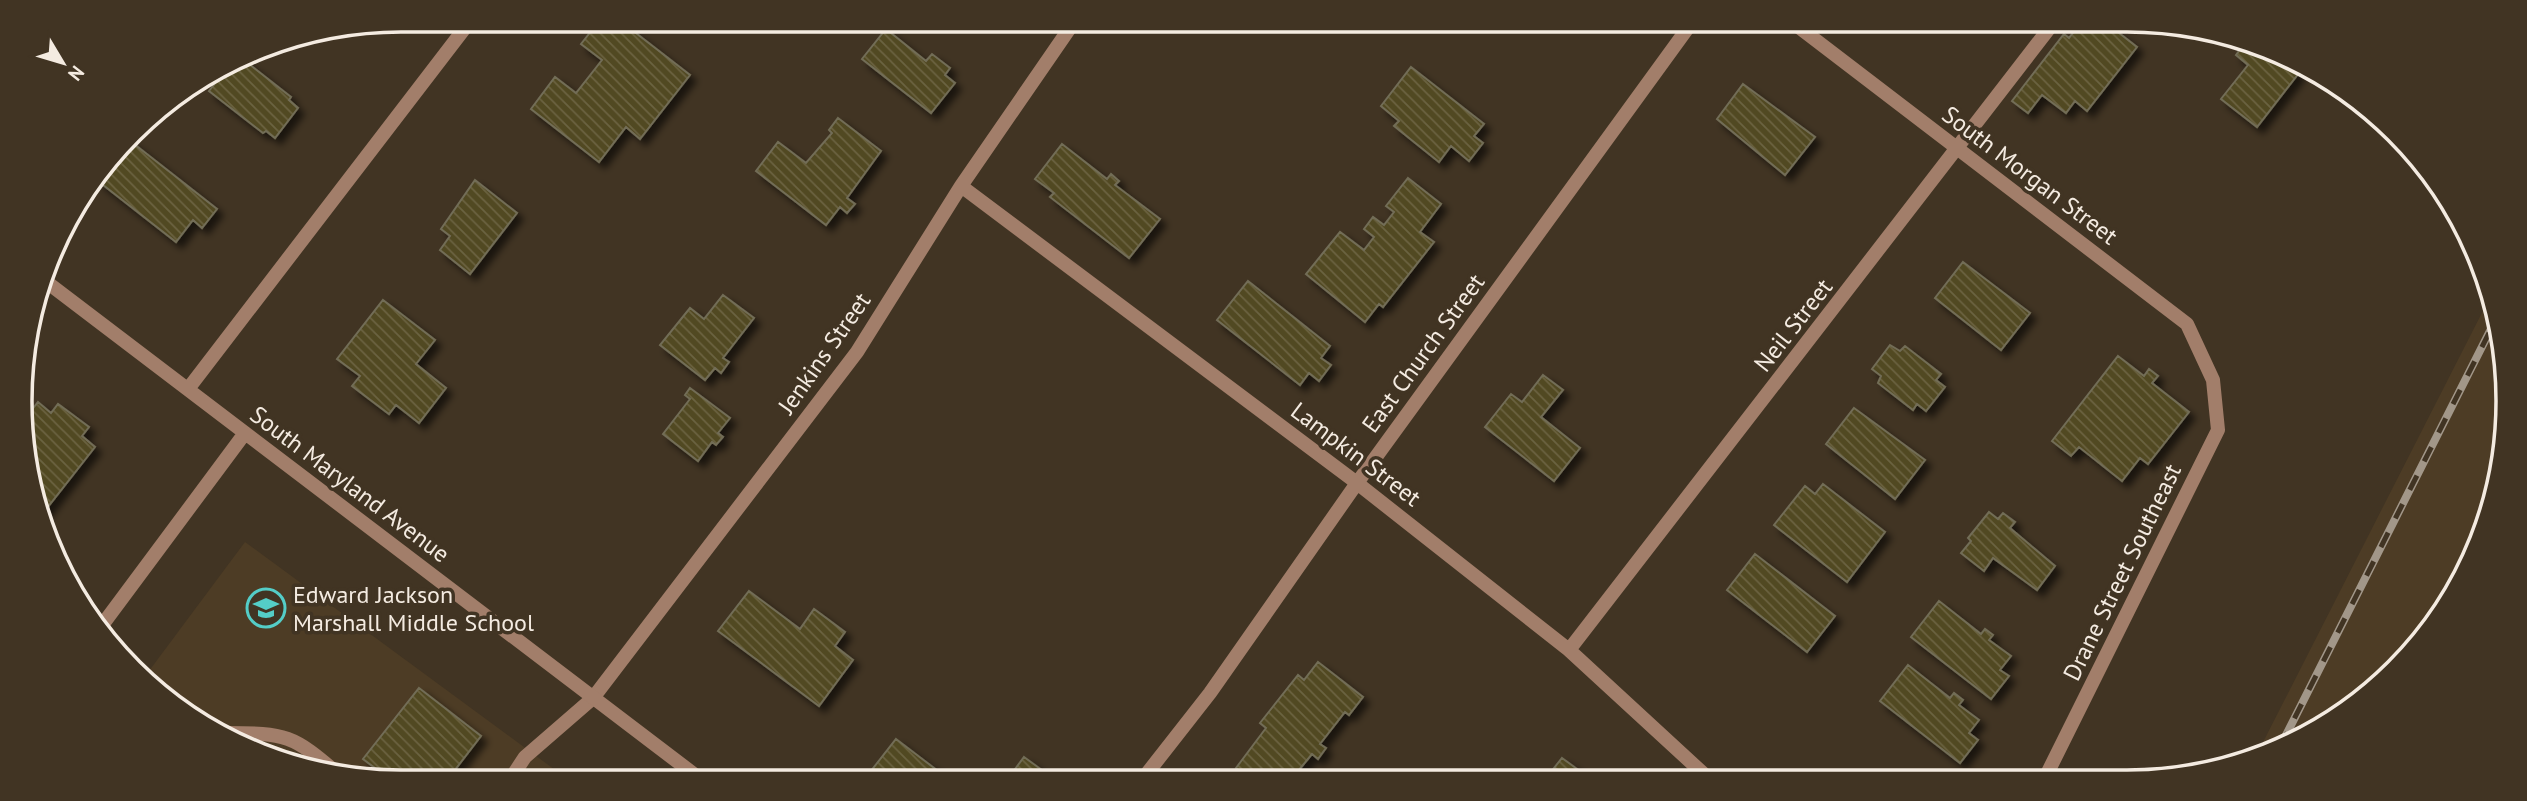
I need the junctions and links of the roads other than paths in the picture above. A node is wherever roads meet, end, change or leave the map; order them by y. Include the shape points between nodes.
1 (462, 32) edge
2 (1067, 32) edge
3 (1684, 32) edge
4 (1805, 32) edge
5 (2047, 32) edge
6 (1959, 149) junction
7 (961, 186) junction
8 (50, 284) edge
9 (2213, 380) joint
10 (188, 388) junction
11 (245, 433) junction
12 (1357, 483) junction
13 (105, 621) edge
14 (1569, 650) junction
15 (593, 698) junction
16 (241, 733) edge
17 (322, 761) edge
18 (516, 770) edge
19 (688, 770) edge
20 (1150, 770) edge
21 (1699, 770) edge
22 (2049, 770) edge

1 - 10 street
2 - 7 street, Jenkins Street
3 - 12 street, East Church Street
4 - 6 street, South Morgan Street
5 - 6 street, Neil Street
6 - 9 street, South Morgan Street via 2187,324
6 - 14 street, Neil Street
7 - 12 street, Lampkin Street
7 - 15 street, Jenkins Street via 857,352
8 - 10 street, South Maryland Avenue
9 - 22 street, Drane Street Southeast via 2218,430
10 - 11 street, South Maryland Avenue
11 - 13 street
11 - 15 street, South Maryland Avenue
12 - 14 street, Lampkin Street
12 - 20 street, East Church Street via 1210,693
14 - 21 street, Lampkin Street
15 - 18 street, Jenkins Street via 525,757
15 - 19 street, South Maryland Avenue
16 - 17 street via 268,733 302,743

